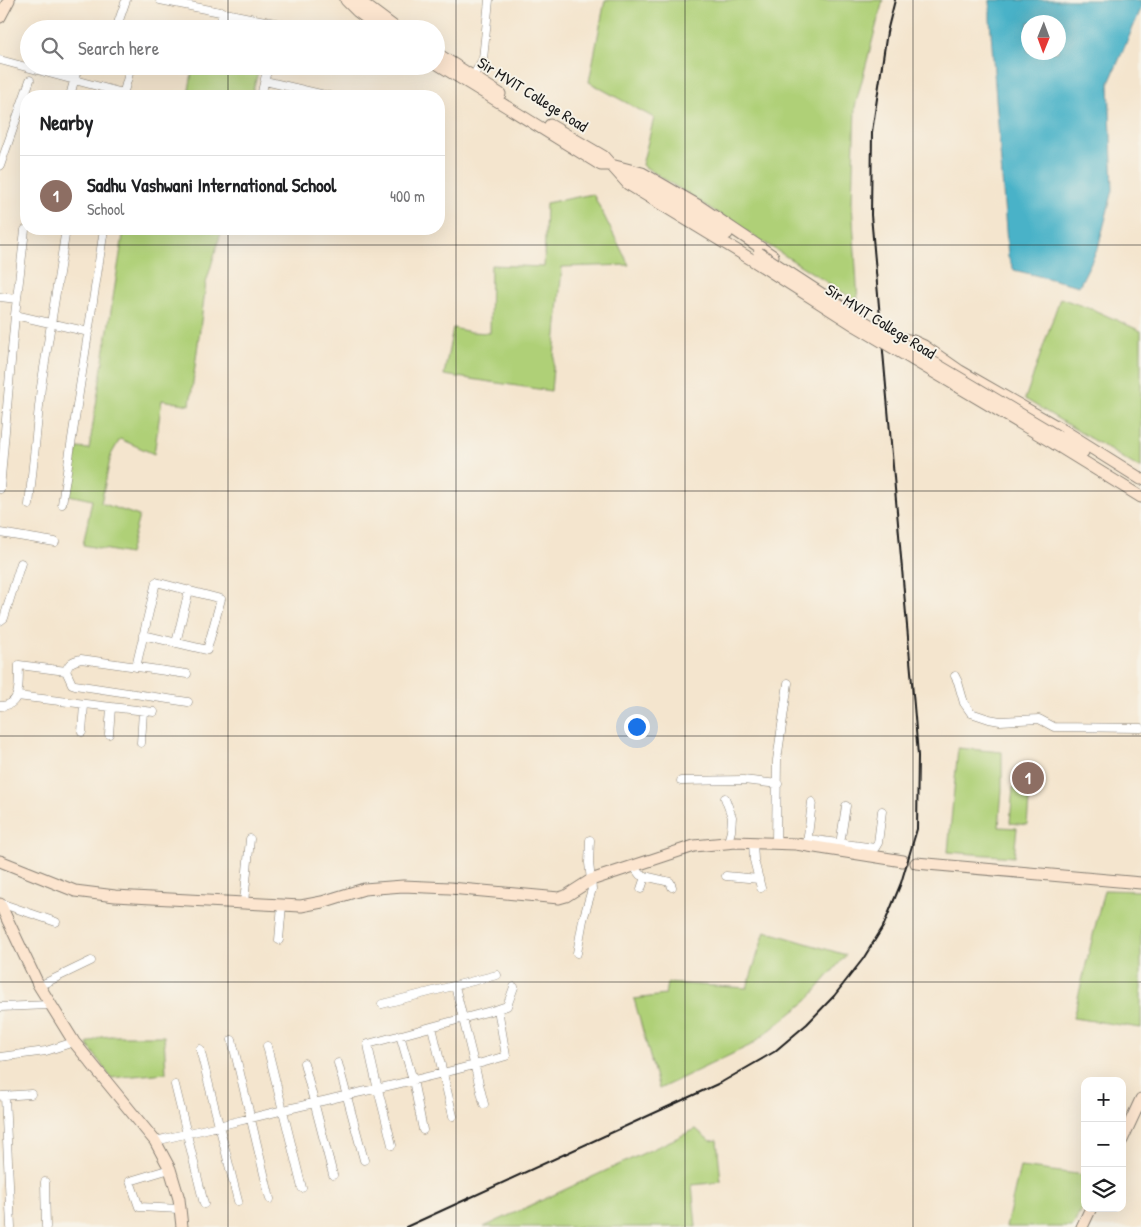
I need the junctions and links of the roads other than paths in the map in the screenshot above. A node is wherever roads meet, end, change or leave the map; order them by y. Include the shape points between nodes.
1 (9, 0) edge
2 (126, 0) edge
3 (160, 0) edge
4 (346, 0) edge
5 (358, 0) edge
6 (488, 0) edge
7 (223, 12) junction
8 (0, 17) edge
9 (119, 20) edge
10 (221, 20) edge
11 (253, 20) edge
12 (370, 20) edge
13 (374, 20) edge
14 (0, 60) edge
15 (445, 60) edge
16 (20, 65) edge
17 (445, 67) edge
18 (56, 75) edge
19 (76, 75) edge
20 (128, 75) edge
21 (266, 75) edge
22 (30, 80) dead end
23 (75, 80) junction
24 (471, 80) junction
25 (265, 81) junction
26 (27, 90) edge
27 (72, 90) edge
28 (109, 90) edge
29 (124, 90) edge
30 (263, 90) edge
31 (294, 90) edge
32 (20, 109) edge
33 (611, 165) junction
34 (0, 166) edge
35 (24, 235) edge
36 (65, 235) edge
37 (103, 235) edge
38 (0, 297) edge
39 (17, 299) junction
40 (16, 315) junction
41 (51, 323) junction
42 (89, 332) junction
43 (3, 426) edge
44 (1057, 441) junction
45 (1141, 479) edge
46 (1141, 487) edge
47 (0, 488) edge
48 (1141, 497) edge
49 (62, 504) dead end
50 (29, 505) dead end
51 (0, 533) edge
52 (55, 542) dead end
53 (21, 563) dead end
54 (189, 590) junction
55 (0, 621) edge
56 (143, 635) junction
57 (176, 643) junction
58 (136, 667) junction
59 (66, 671) junction
60 (187, 674) dead end
61 (955, 676) dead end
62 (788, 683) dead end
63 (17, 696) junction
64 (188, 702) dead end
65 (84, 705) junction
66 (0, 706) edge
67 (112, 708) junction
68 (143, 711) junction
69 (154, 712) dead end
70 (1141, 728) edge
71 (82, 732) dead end
72 (109, 734) dead end
73 (140, 743) dead end
74 (682, 781) dead end
75 (778, 784) junction
76 (725, 798) dead end
77 (812, 802) dead end
78 (846, 806) dead end
79 (882, 811) dead end
80 (250, 839) dead end
81 (590, 840) dead end
82 (728, 842) junction
83 (753, 842) junction
84 (808, 842) junction
85 (776, 843) junction
86 (840, 844) junction
87 (0, 861) edge
88 (904, 861) dead end
89 (916, 863) dead end
90 (634, 866) junction
91 (726, 876) dead end
92 (645, 878) junction
93 (759, 879) junction
94 (591, 880) junction
95 (1141, 883) edge
96 (672, 886) dead end
97 (762, 888) dead end
98 (641, 889) dead end
99 (244, 903) junction
100 (0, 904) edge
101 (282, 906) junction
102 (56, 922) dead end
103 (279, 940) dead end
104 (577, 953) dead end
105 (91, 961) dead end
106 (497, 975) dead end
107 (39, 986) junction
108 (455, 986) junction
109 (514, 987) dead end
110 (382, 1004) dead end
111 (50, 1005) junction
112 (0, 1008) edge
113 (498, 1009) junction
114 (464, 1018) junction
115 (432, 1027) junction
116 (400, 1035) junction
117 (232, 1040) dead end
118 (74, 1042) junction
119 (267, 1046) dead end
120 (200, 1049) dead end
121 (0, 1057) edge
122 (304, 1063) dead end
123 (338, 1063) dead end
124 (474, 1066) junction
125 (444, 1073) junction
126 (413, 1080) junction
127 (175, 1085) dead end
128 (378, 1089) junction
129 (31, 1094) dead end
130 (3, 1096) edge
131 (348, 1096) junction
132 (1141, 1099) edge
133 (313, 1103) junction
134 (484, 1104) dead end
135 (282, 1111) junction
136 (453, 1116) dead end
137 (251, 1119) junction
138 (220, 1126) junction
139 (423, 1130) dead end
140 (1126, 1131) edge
141 (186, 1134) junction
142 (155, 1142) junction
143 (392, 1145) dead end
144 (364, 1160) dead end
145 (170, 1169) junction
146 (333, 1175) dead end
147 (44, 1182) dead end
148 (302, 1188) dead end
149 (270, 1199) dead end
150 (238, 1201) dead end
151 (204, 1204) dead end
152 (180, 1209) junction
153 (1089, 1212) edge
154 (11, 1227) edge
155 (46, 1227) edge
156 (182, 1227) edge
157 (1082, 1227) edge

1 - 8 main road
2 - 9 street
3 - 7 street
4 - 12 main road
5 - 13 main road
6 - 24 street via 483,59
7 - 10 street
7 - 11 street
14 - 16 street
15 - 24 main road, Sir MVIT College Road
17 - 24 main road, Sir MVIT College Road
18 - 23 street
19 - 23 street
20 - 29 street
21 - 25 street
22 - 26 street
23 - 27 street
23 - 28 street
24 - 33 main road, Sir MVIT College Road via 603,156
25 - 30 street
25 - 31 street
32 - 34 street
33 - 44 main road, Sir MVIT College Road, bridge via 628,184 757,257 856,326
33 - 45 main road, Sir MVIT College Road via 642,173 706,211 889,335 924,346 960,371
35 - 39 street
36 - 41 street
37 - 42 street
38 - 39 street
39 - 40 street
40 - 41 street
40 - 43 street
41 - 42 street
41 - 50 street
42 - 49 street
43 - 47 street
44 - 46 main road, Sir MVIT College Road
44 - 48 main road, Sir MVIT College Road
51 - 52 street
53 - 55 street via 4,618
54 - 56 street via 156,582
54 - 57 street
54 - 57 street via 221,599 206,650
56 - 57 street
56 - 58 street
58 - 59 street via 81,659 68,665
58 - 60 street
59 - 63 street via 19,665
59 - 64 street via 75,685
61 - 70 street via 971,713 989,719 1039,719 1054,727
62 - 75 street via 777,760
63 - 65 street
63 - 66 street via 8,706
65 - 67 street
65 - 71 street
67 - 68 street
67 - 72 street
68 - 69 street
68 - 73 street
74 - 75 street via 743,780
75 - 85 street
76 - 82 street via 732,817
77 - 84 street
78 - 86 street
79 - 86 street via 875,848
80 - 99 street
81 - 94 street
82 - 83 main road
82 - 90 main road via 694,846
83 - 85 main road
83 - 93 street
84 - 85 main road
84 - 86 street
84 - 88 main road
87 - 99 main road via 75,891
89 - 95 main road
90 - 92 street
90 - 94 main road
91 - 93 street
92 - 96 street via 670,882
92 - 98 street
93 - 97 street
94 - 101 main road via 559,898 403,886 364,889 322,902
94 - 104 street via 591,897
99 - 101 main road
100 - 102 street
100 - 107 main road
101 - 103 street
105 - 107 street
106 - 108 street
107 - 111 main road
108 - 110 street
108 - 114 street
109 - 113 street via 508,1006
111 - 112 street
111 - 118 main road
113 - 114 street
113 - 124 street via 506,1056
114 - 115 street
114 - 124 street
115 - 116 street
115 - 125 street
116 - 126 street
116 - 128 street via 368,1044
117 - 137 street
118 - 121 street via 46,1051
118 - 142 main road
119 - 135 street
120 - 138 street
122 - 133 street
123 - 131 street
124 - 125 street
124 - 134 street
125 - 126 street
125 - 136 street
126 - 128 street
126 - 139 street
127 - 141 street
128 - 131 street
128 - 143 street
129 - 130 street
130 - 154 street
131 - 133 street
131 - 144 street
132 - 140 main road
133 - 135 street
133 - 146 street
135 - 137 street
135 - 148 street
137 - 138 street
137 - 149 street
138 - 141 street
138 - 150 street
141 - 142 street
141 - 151 street
142 - 145 main road
145 - 152 main road
145 - 152 street via 130,1181 140,1207
147 - 155 street
152 - 156 main road
153 - 157 main road

